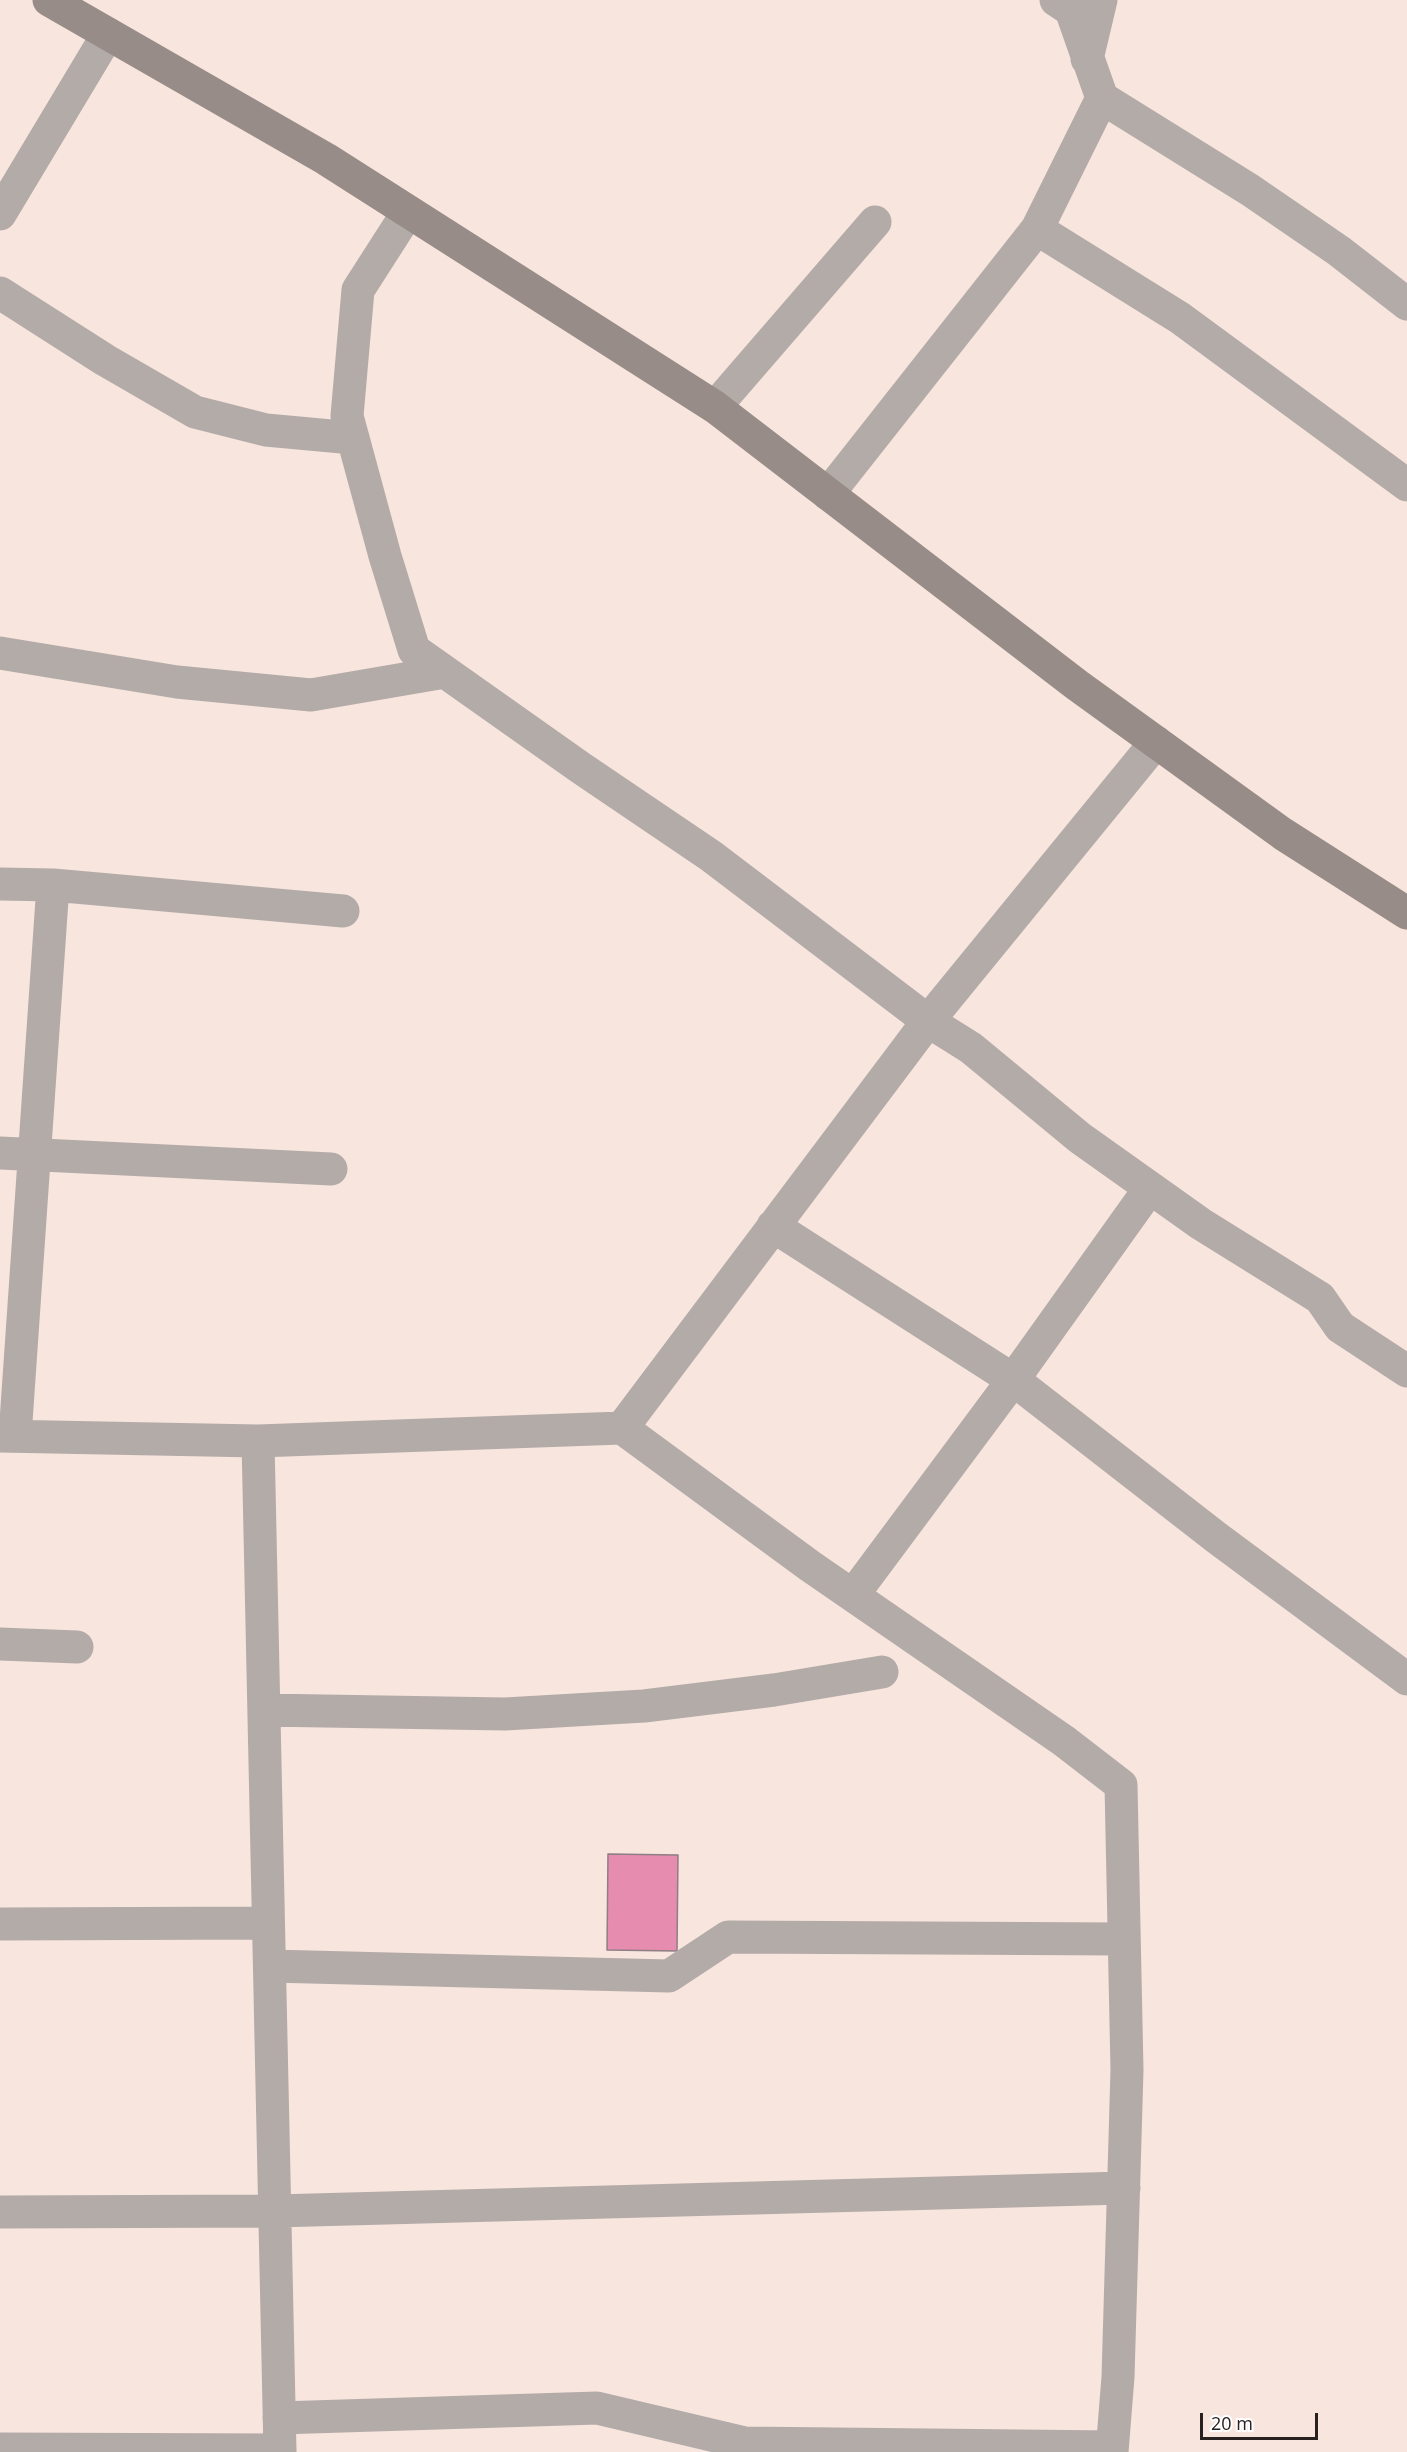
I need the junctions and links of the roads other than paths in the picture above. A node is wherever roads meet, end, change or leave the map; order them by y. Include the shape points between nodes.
1 (49, 0) edge
2 (1056, 0) edge
3 (1101, 0) edge
4 (108, 34) junction
5 (1087, 59) junction
6 (1102, 98) junction
7 (408, 212) junction
8 (0, 214) edge
9 (874, 222) dead end
10 (1037, 230) junction
11 (0, 293) edge
12 (1407, 304) edge
13 (715, 407) junction
14 (353, 438) junction
15 (1407, 485) edge
16 (828, 494) junction
17 (0, 653) edge
18 (445, 672) junction
19 (1156, 742) junction
20 (0, 884) edge
21 (53, 885) junction
22 (343, 911) dead end
23 (1407, 913) edge
24 (928, 1021) junction
25 (0, 1153) edge
26 (35, 1153) junction
27 (331, 1169) dead end
28 (1150, 1188) junction
29 (773, 1226) junction
30 (1407, 1371) edge
31 (1013, 1380) junction
32 (622, 1428) junction
33 (8, 1436) edge
34 (258, 1441) junction
35 (865, 1603) junction
36 (0, 1644) edge
37 (77, 1647) dead end
38 (1407, 1678) edge
39 (264, 1710) junction
40 (268, 1923) junction
41 (0, 1924) edge
42 (1124, 1939) junction
43 (270, 1966) junction
44 (1124, 2187) junction
45 (275, 2211) junction
46 (0, 2212) edge
47 (279, 2418) junction
48 (0, 2449) edge
49 (1112, 2449) edge
50 (280, 2451) edge

1 - 4 main road
2 - 5 street via 1071,10
3 - 5 street
4 - 7 main road via 326,159
4 - 8 street
5 - 6 street
6 - 10 street
6 - 12 street via 1250,190
7 - 13 main road
7 - 14 street via 358,290 347,416
9 - 13 street
10 - 15 street via 1180,318
10 - 16 street
11 - 14 street via 195,412 266,430
13 - 16 main road
14 - 18 street via 414,650
16 - 19 main road
17 - 18 street via 177,682 311,695
18 - 24 street via 711,856
19 - 23 main road via 1283,834
19 - 24 street
20 - 21 street
21 - 22 street
21 - 26 street
24 - 28 street via 971,1048 1080,1138
24 - 29 street
25 - 26 street
26 - 27 street
26 - 33 street
28 - 30 street via 1320,1298 1340,1327
28 - 31 street
29 - 31 street
29 - 32 street
31 - 35 street
31 - 38 street
32 - 34 street
32 - 35 street
33 - 34 street
34 - 39 street
35 - 39 street via 883,1678 633,1707 505,1714
35 - 42 street via 1121,1785
36 - 37 street
39 - 40 street
40 - 41 street
40 - 43 street
42 - 43 street via 728,1937 669,1976
42 - 44 street
43 - 45 street
44 - 45 street
44 - 49 street
45 - 46 street
45 - 47 street
47 - 49 street via 597,2408 745,2443
47 - 50 street
48 - 50 street

